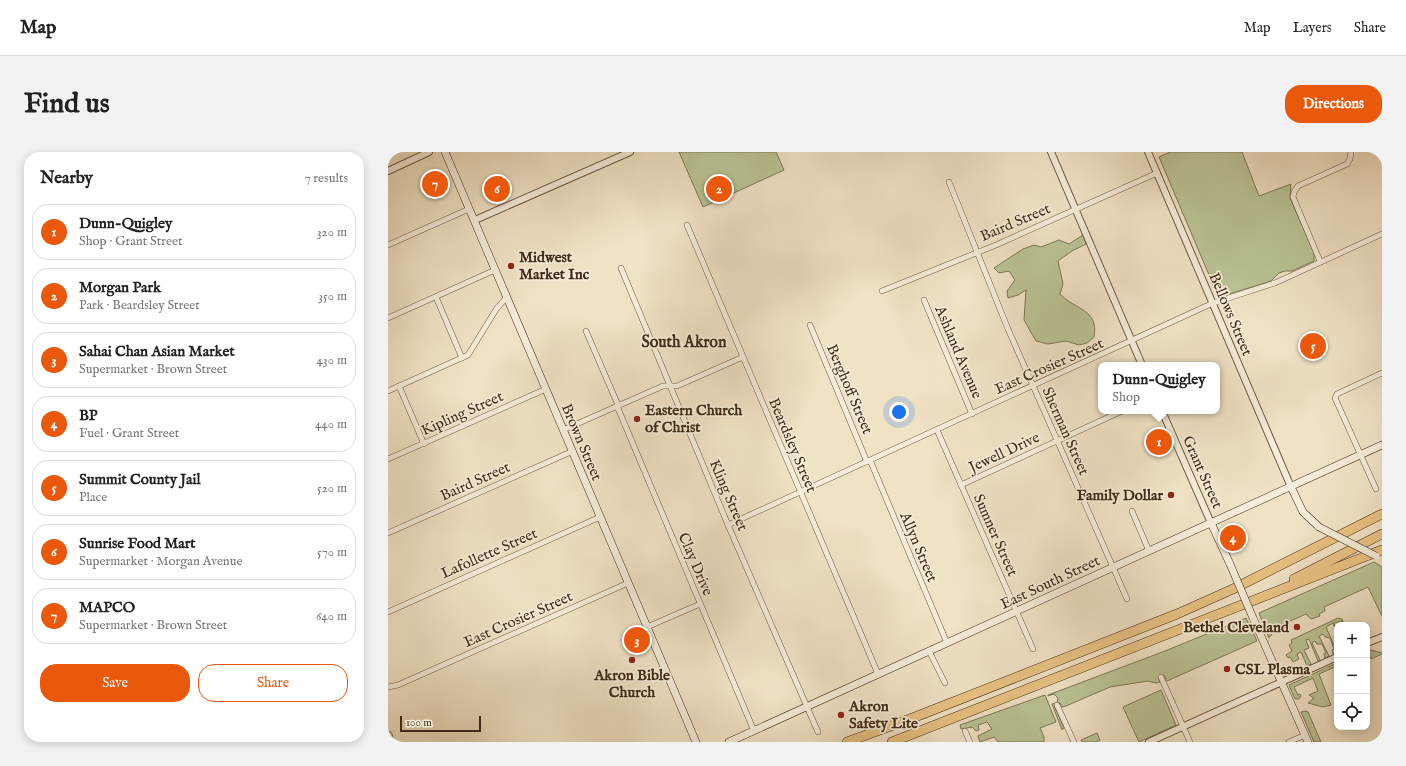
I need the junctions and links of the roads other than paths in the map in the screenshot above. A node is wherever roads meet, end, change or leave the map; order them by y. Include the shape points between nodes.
1 (428, 152) edge
2 (445, 152) edge
3 (630, 152) edge
4 (1051, 152) edge
5 (1148, 152) edge
6 (1351, 152) edge
7 (388, 171) edge
8 (1157, 173) junction
9 (949, 182) dead end
10 (469, 209) junction
11 (1075, 210) junction
12 (475, 220) junction
13 (687, 225) dead end
14 (1382, 234) edge
15 (388, 245) edge
16 (977, 252) junction
17 (1320, 261) junction
18 (621, 268) dead end
19 (495, 270) junction
20 (882, 291) dead end
21 (436, 297) junction
22 (507, 297) junction
23 (924, 300) dead end
24 (1213, 304) junction
25 (388, 318) edge
26 (810, 325) dead end
27 (586, 331) dead end
28 (1132, 342) junction
29 (743, 357) junction
30 (462, 358) junction
31 (1141, 362) edge
32 (1382, 373) edge
33 (399, 386) junction
34 (671, 386) junction
35 (1033, 386) junction
36 (546, 389) junction
37 (388, 391) edge
38 (617, 406) junction
39 (972, 414) junction
40 (1115, 414) edge
41 (1163, 414) edge
42 (564, 430) junction
43 (937, 430) junction
44 (1057, 440) junction
45 (424, 444) junction
46 (1382, 445) edge
47 (573, 451) junction
48 (1359, 456) junction
49 (388, 459) edge
50 (869, 461) junction
51 (961, 485) junction
52 (1291, 487) junction
53 (1376, 489) dead end
54 (800, 492) junction
55 (1382, 509) edge
56 (1132, 511) dead end
57 (1382, 514) edge
58 (600, 517) junction
59 (1211, 523) junction
60 (728, 525) junction
61 (388, 533) edge
62 (1382, 534) edge
63 (1382, 550) edge
64 (1149, 551) junction
65 (1305, 554) junction
66 (1382, 559) edge
67 (1113, 568) junction
68 (628, 583) junction
69 (1127, 599) dead end
70 (1254, 600) junction
71 (700, 604) junction
72 (388, 612) edge
73 (1016, 612) junction
74 (647, 627) junction
75 (1382, 637) edge
76 (1370, 642) edge
77 (947, 643) junction
78 (1033, 650) dead end
79 (929, 651) junction
80 (1335, 658) edge
81 (878, 674) junction
82 (1161, 677) dead end
83 (1282, 682) junction
84 (945, 683) dead end
85 (388, 687) edge
86 (1057, 705) dead end
87 (807, 707) junction
88 (1183, 727) junction
89 (754, 731) junction
90 (965, 731) dead end
91 (818, 732) dead end
92 (388, 736) edge
93 (1306, 738) edge
94 (389, 742) edge
95 (696, 742) edge
96 (729, 742) edge
97 (847, 742) edge
98 (892, 742) edge
99 (970, 742) edge
100 (1074, 742) edge
101 (1149, 742) edge
102 (1190, 742) edge
103 (1289, 742) edge

1 - 7 street
2 - 10 main road, Brown Street
3 - 12 street
4 - 11 street
5 - 8 street, Bellows Street
6 - 17 street via 1347,164 1298,186 1295,190 1294,197
8 - 11 street, Baird Street
8 - 24 street, Bellows Street
9 - 16 street, Sherman Street
10 - 12 main road, Brown Street
10 - 15 street
11 - 16 street, Baird Street
11 - 28 street
12 - 19 main road, Brown Street
13 - 29 street, Beardsley Street
14 - 17 street, East Crosier Street
16 - 20 street, Baird Street
16 - 35 street, Sherman Street
17 - 24 street, East Crosier Street via 1275,283
18 - 34 street, Kling Street
19 - 21 street
19 - 22 main road, Brown Street
21 - 25 street
21 - 30 street
22 - 30 street via 497,308 472,351
22 - 36 main road, Brown Street
23 - 39 street, Ashland Avenue
24 - 28 street, East Crosier Street
24 - 52 street, Bellows Street
26 - 50 street, Berghoff Street
27 - 38 street, Clay Drive
28 - 31 street
28 - 35 street, East Crosier Street
29 - 34 street via 685,383
29 - 54 street, Beardsley Street
30 - 33 street
32 - 48 street via 1337,394 1335,398
33 - 37 street
33 - 45 street
34 - 38 street via 663,386
34 - 60 street, Kling Street
35 - 39 street, East Crosier Street
35 - 44 street, Sherman Street
36 - 42 main road, Brown Street
36 - 45 street, Kipling Street
38 - 42 street
38 - 71 street, Clay Drive
39 - 43 street, East Crosier Street
40 - 44 street, Jewell Drive
41 - 59 street, Grant Street
42 - 47 main road, Brown Street
43 - 50 street, East Crosier Street
43 - 51 street, Sumner Street
44 - 51 street, Jewell Drive
44 - 67 street, Sherman Street
45 - 49 street, Kipling Street
46 - 48 main road, East South Street
47 - 58 main road, Brown Street
47 - 61 street, Baird Street
48 - 52 main road, East South Street
48 - 53 street
50 - 54 street, East Crosier Street
50 - 77 street, Allyn Street
51 - 73 street, Sumner Street
52 - 59 main road, East South Street
52 - 66 main road, bridge via 1303,512 1319,527
54 - 60 street, East Crosier Street
54 - 81 street, Beardsley Street
55 - 65 highway
56 - 64 street
57 - 65 highway
58 - 68 main road, Brown Street
58 - 72 street, Lafollette Street
59 - 64 main road, East South Street
59 - 83 main road, Grant Street, bridge
60 - 87 street, Kling Street
62 - 70 highway
63 - 70 highway
64 - 67 main road, East South Street
65 - 97 highway via 1233,589 1137,630
67 - 69 street, Sherman Street
67 - 73 main road, East South Street
68 - 74 main road, Brown Street
68 - 85 street, East Crosier Street via 398,685
70 - 98 highway
71 - 74 street
71 - 89 street, Clay Drive
73 - 77 main road, East South Street
73 - 78 street, Sumner Street
74 - 95 main road, Brown Street
75 - 76 street
77 - 79 main road, East South Street
79 - 81 main road, East South Street
79 - 84 street
80 - 83 street
81 - 87 main road, East South Street
82 - 88 street
83 - 88 street
83 - 93 main road, Grant Street
86 - 100 street
87 - 89 main road, East South Street
87 - 91 street, Kling Street
88 - 101 street
88 - 102 street
89 - 96 main road, East South Street
90 - 99 street
92 - 94 highway
93 - 103 street

